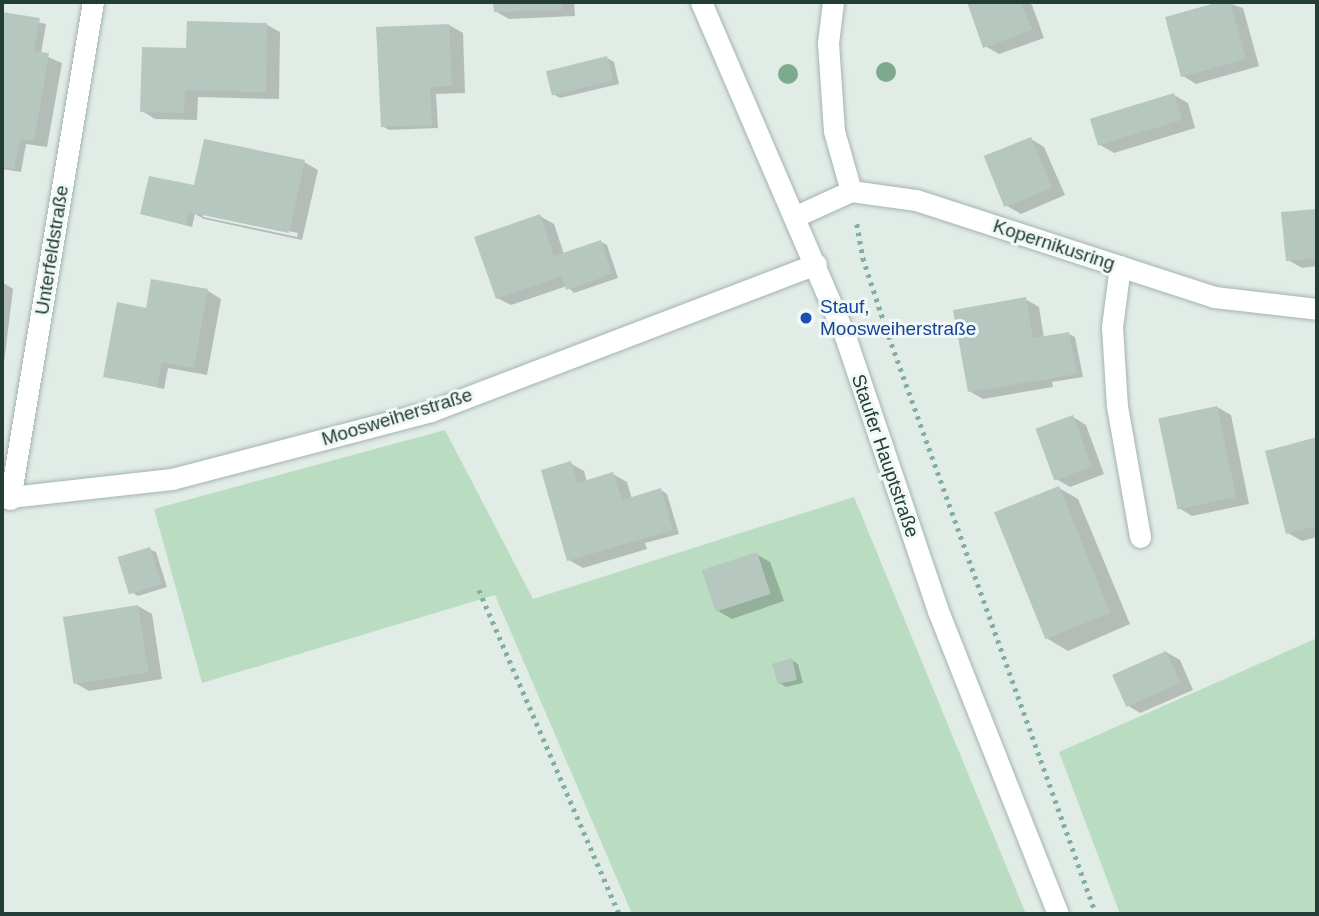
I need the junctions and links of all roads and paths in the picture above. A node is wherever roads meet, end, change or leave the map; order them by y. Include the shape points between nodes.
1 (93, 2) edge
2 (701, 2) edge
3 (833, 2) edge
4 (851, 191) junction
5 (794, 217) junction
6 (816, 264) junction
7 (1119, 266) junction
8 (1317, 309) edge
9 (6, 498) edge
10 (1140, 537) dead end
11 (479, 590) dead end
12 (619, 914) edge
13 (1058, 914) edge
14 (1096, 914) edge

1 - 9 street, Unterfeldstraße
2 - 5 street, Staufer Hauptstraße
3 - 4 street via 828,43 834,131
4 - 5 street
4 - 7 street, Kopernikusring via 916,200
4 - 14 path via 863,258 882,317
5 - 6 street, Staufer Hauptstraße
6 - 9 street, Moosweiherstraße via 431,411 172,479
6 - 13 street, Staufer Hauptstraße via 938,611
7 - 8 street, Kopernikusring via 1214,297
7 - 10 street via 1112,327 1117,406
11 - 12 path

